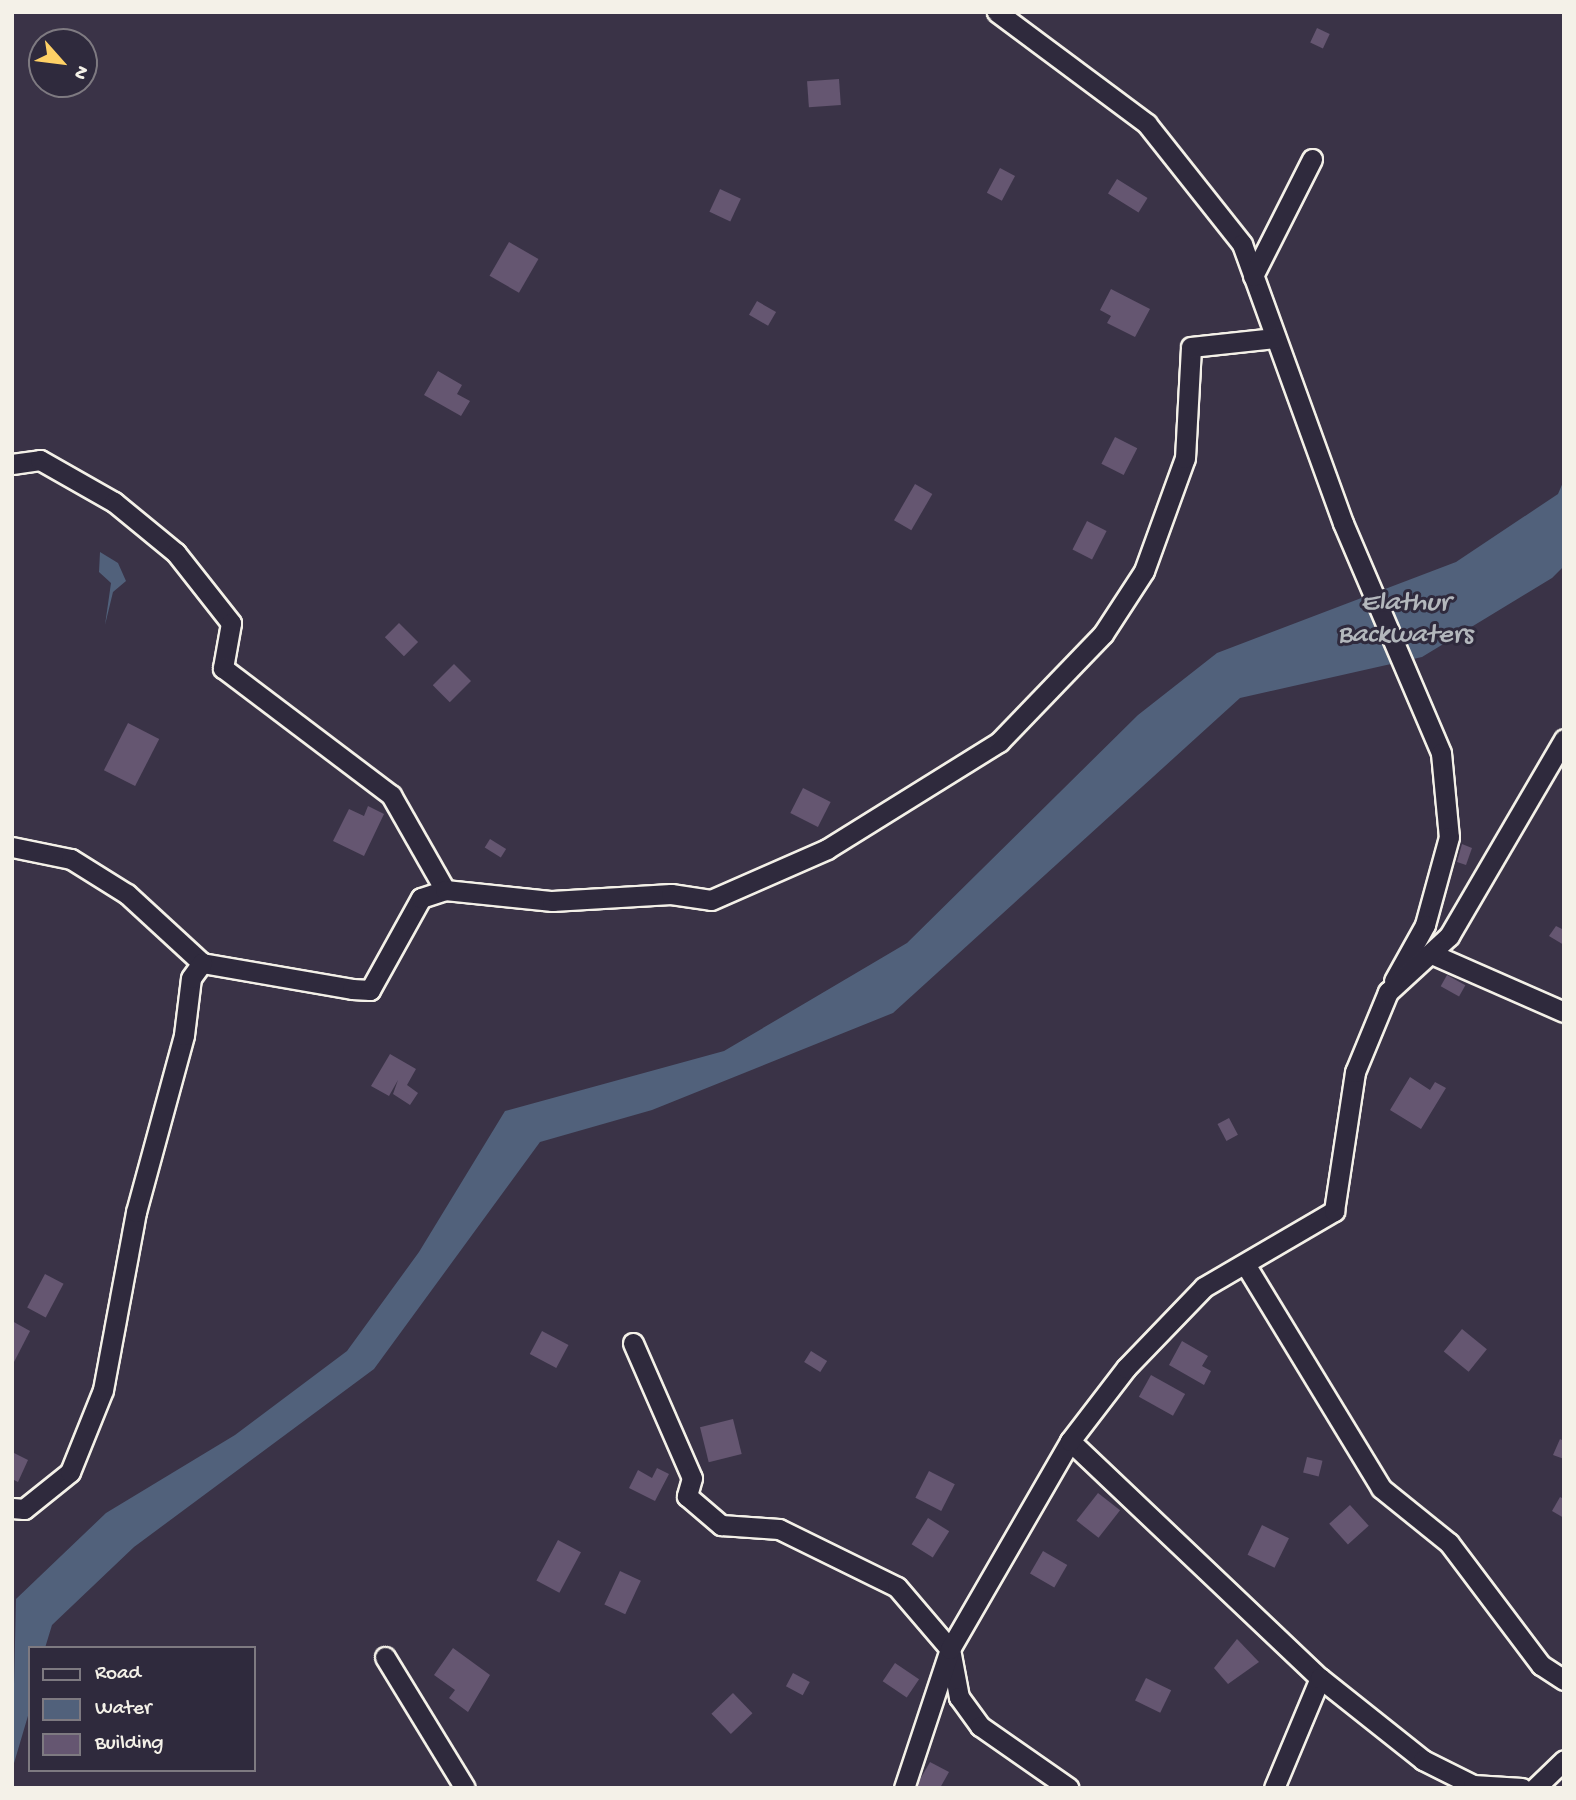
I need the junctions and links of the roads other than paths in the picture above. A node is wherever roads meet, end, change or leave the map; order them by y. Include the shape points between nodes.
1 (997, 12) edge
2 (1312, 159) dead end
3 (1253, 276) junction
4 (1275, 338) junction
5 (12, 464) edge
6 (1564, 739) edge
7 (12, 847) edge
8 (445, 890) junction
9 (1432, 954) junction
10 (202, 962) junction
11 (1388, 992) junction
12 (1564, 1012) edge
13 (1245, 1264) junction
14 (633, 1343) dead end
15 (1070, 1441) junction
16 (12, 1508) edge
17 (950, 1649) junction
18 (385, 1657) dead end
19 (1320, 1678) junction
20 (1564, 1680) edge
21 (1564, 1760) edge
22 (465, 1788) edge
23 (904, 1788) edge
24 (1069, 1788) edge
25 (1275, 1788) edge
26 (1522, 1788) edge
27 (1535, 1788) edge

1 - 3 street via 1147,124 1242,244
2 - 3 street
3 - 4 street
4 - 8 street via 1191,346 1185,458 1144,571 1103,634 999,741 912,800 827,849 710,900 671,894 552,901
4 - 11 street via 1343,523 1441,753 1450,837 1425,925
5 - 8 street via 40,460 114,502 176,554 231,623 223,668 391,795
6 - 9 street
7 - 10 street via 71,859 127,894
8 - 10 street via 421,898 370,990
9 - 11 street
9 - 12 street
10 - 16 street via 191,978 184,1035 136,1212 103,1390 71,1472 24,1509
11 - 13 street via 1355,1072 1334,1210
13 - 15 street via 1204,1287 1126,1368
13 - 20 street via 1381,1488 1448,1543 1541,1665
14 - 17 street via 692,1478 687,1496 721,1525 779,1529 897,1587
15 - 17 street
15 - 19 street
17 - 23 street
17 - 24 street via 959,1697 980,1726
18 - 22 street
19 - 25 street
19 - 26 street via 1423,1760 1473,1785
21 - 27 street

